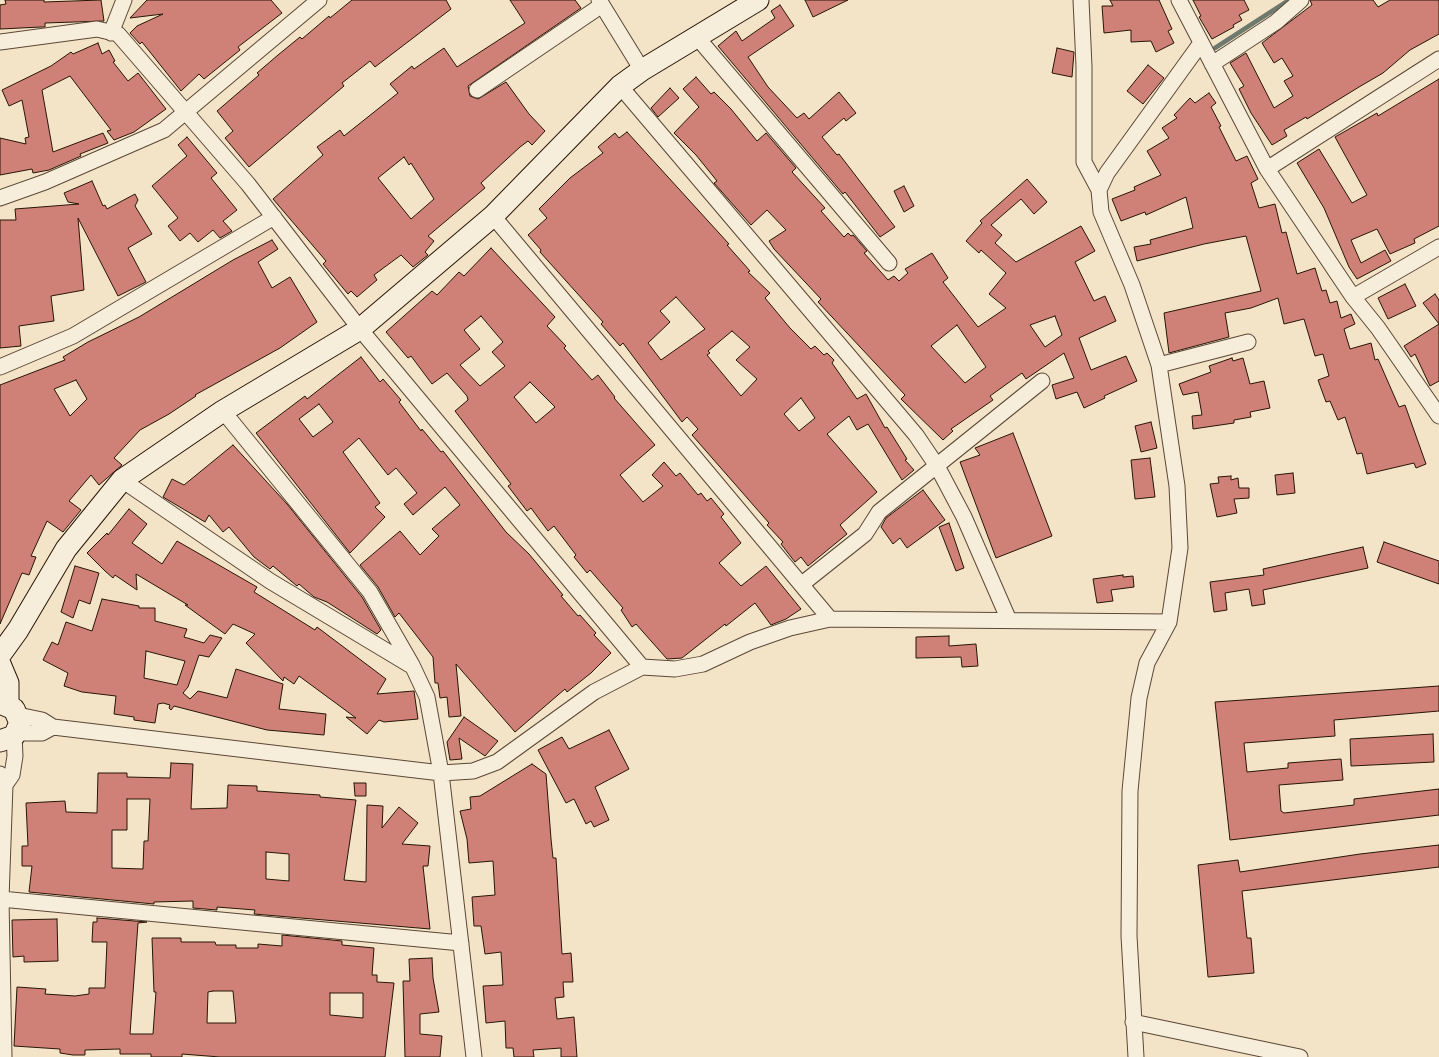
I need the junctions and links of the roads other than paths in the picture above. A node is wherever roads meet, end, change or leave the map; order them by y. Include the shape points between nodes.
1 (124, 0) edge
2 (318, 0) edge
3 (758, 0) edge
4 (1081, 0) edge
5 (1179, 0) edge
6 (1301, 0) edge
7 (600, 3) edge
8 (736, 5) edge
9 (111, 33) junction
10 (696, 36) junction
11 (0, 42) edge
12 (1201, 43) junction
13 (1439, 59) edge
14 (1212, 64) junction
15 (642, 70) junction
16 (620, 86) junction
17 (477, 90) dead end
18 (186, 112) junction
19 (1267, 169) junction
20 (1099, 190) junction
21 (0, 198) edge
22 (493, 216) junction
23 (274, 218) junction
24 (1439, 247) edge
25 (889, 263) dead end
26 (1353, 297) junction
27 (360, 329) junction
28 (1248, 342) dead end
29 (1159, 365) junction
30 (0, 367) edge
31 (1042, 381) dead end
32 (223, 411) junction
33 (1439, 416) edge
34 (937, 466) junction
35 (122, 480) junction
36 (802, 584) junction
37 (830, 618) junction
38 (1008, 618) junction
39 (1168, 622) junction
40 (9, 635) edge
41 (0, 655) edge
42 (0, 664) edge
43 (412, 665) junction
44 (642, 667) junction
45 (7, 728) edge
46 (441, 774) junction
47 (2, 780) edge
48 (1, 899) edge
49 (1, 915) edge
50 (461, 943) junction
51 (1133, 1022) junction
52 (4, 1057) edge
53 (474, 1057) edge
54 (1136, 1057) edge
55 (1300, 1057) edge

1 - 9 street
2 - 18 street
3 - 8 street
4 - 20 street via 1084,162
5 - 12 street
6 - 14 street via 1276,22
7 - 15 street
7 - 17 street
8 - 10 street
9 - 11 street via 97,29
9 - 18 street via 118,34
10 - 15 street
10 - 25 street
12 - 14 street
12 - 20 street via 1107,173
13 - 19 street
14 - 19 street
15 - 16 street
16 - 22 street
16 - 34 street via 916,435
18 - 21 street via 164,130
18 - 23 street
19 - 26 street
20 - 29 street via 1101,212 1132,285
22 - 27 street
22 - 36 street
23 - 27 street
23 - 30 street via 72,336
24 - 26 street
26 - 33 street
27 - 32 street
27 - 44 street
28 - 29 street
29 - 39 street via 1177,486 1180,548
31 - 34 street
32 - 35 street
32 - 43 street via 370,592
34 - 36 street via 879,512 864,534
34 - 38 street via 964,517
35 - 40 street via 66,549
35 - 43 street via 270,581
36 - 37 street
37 - 38 street
37 - 44 street via 750,642 702,664 675,669
38 - 39 street
39 - 51 street via 1147,663 1138,698 1130,791 1129,936
40 - 41 street
42 - 45 street via 8,683
43 - 46 street via 426,697
44 - 46 street via 594,692 497,762 473,771
45 - 46 street via 42,733 53,727
45 - 47 street via 15,756 12,776
46 - 50 street
47 - 48 street
48 - 49 street
48 - 50 street
49 - 52 street
50 - 53 street
51 - 54 street
51 - 55 street

